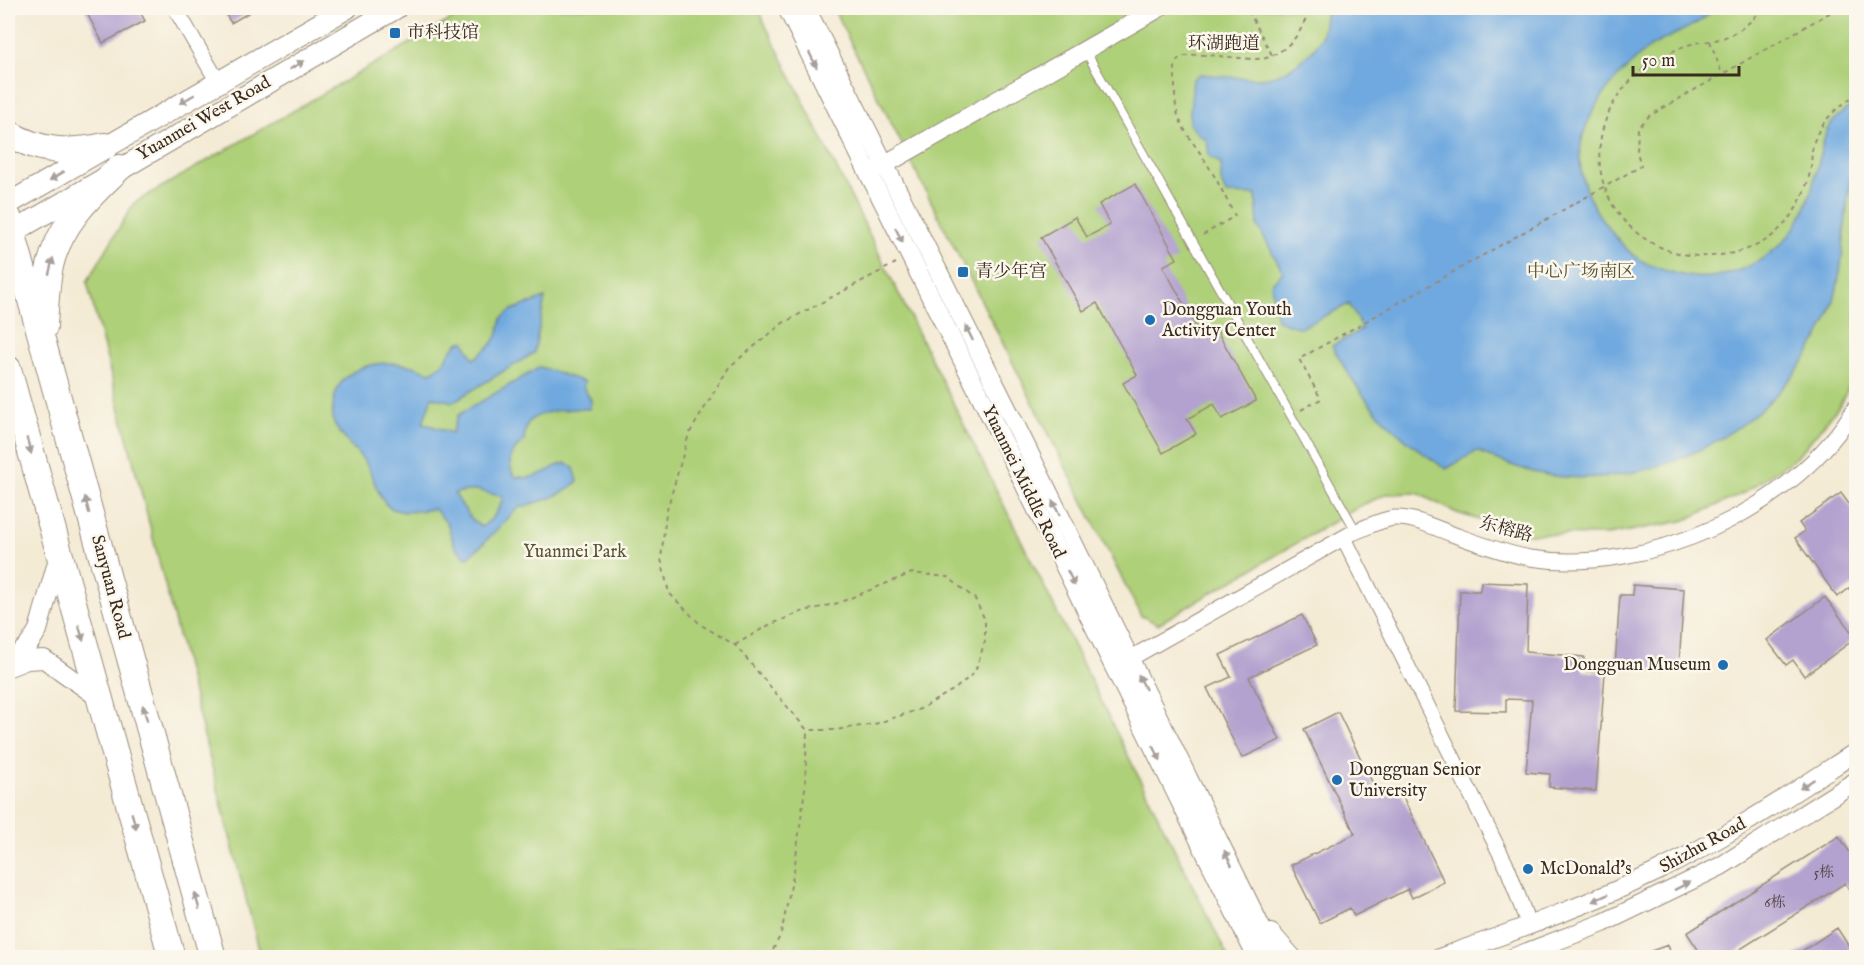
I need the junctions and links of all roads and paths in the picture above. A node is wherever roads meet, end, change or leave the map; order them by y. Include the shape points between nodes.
1 (176, 8) edge
2 (347, 8) edge
3 (396, 8) edge
4 (787, 8) edge
5 (807, 8) edge
6 (1159, 8) edge
7 (1261, 8) edge
8 (1309, 8) edge
9 (1762, 8) edge
10 (1838, 8) edge
11 (1710, 41) junction
12 (1085, 50) junction
13 (1272, 55) junction
14 (1722, 75) junction
15 (218, 82) junction
16 (1857, 94) edge
17 (8, 133) edge
18 (105, 146) junction
19 (119, 168) junction
20 (876, 169) junction
21 (1604, 187) junction
22 (8, 204) edge
23 (9, 228) edge
24 (1192, 241) junction
25 (910, 256) junction
26 (43, 345) junction
27 (8, 369) edge
28 (1857, 406) edge
29 (1291, 416) junction
30 (1350, 535) junction
31 (59, 555) junction
32 (735, 645) junction
33 (1131, 658) junction
34 (8, 667) edge
35 (99, 698) junction
36 (807, 730) junction
37 (1849, 757) edge
38 (1856, 783) edge
39 (1254, 910) junction
40 (1237, 919) junction
41 (1529, 926) junction
42 (172, 957) edge
43 (213, 957) edge
44 (769, 957) edge
45 (1246, 957) edge
46 (1257, 957) edge
47 (1276, 957) edge
48 (1293, 957) edge
49 (1439, 957) edge
50 (1512, 957) edge

1 - 15 street
2 - 15 main road, Yuanmei West Road
19 -> 3 main road, Yuanmei West Road
4 -> 20 street, Yuanmei Middle Road
5 - 20 street, Yuanmei Middle Road
6 - 12 street
7 - 13 path via 1250,14
8 - 13 path, 环湖跑道 via 1304,24 1290,44
9 - 11 path via 1743,28
10 - 14 path
11 - 14 path
11 - 21 path via 1688,44 1658,60 1629,82 1617,97 1600,145
12 - 20 street
12 - 24 lane
13 - 24 path, 环湖跑道 via 1251,59 1185,54 1176,61 1178,117 1235,216
14 - 21 path via 1649,116 1638,128 1641,166
15 -> 18 main road, Yuanmei West Road
16 - 21 path via 1825,122 1813,145 1804,191 1787,221 1763,242 1743,251 1700,257 1649,242 1624,221
17 - 18 highway via 36,147 53,150 70,152
18 -> 22 main road, Yuanmei West Road
19 - 23 main road, Yuanmei West Road
26 -> 19 highway via 46,290 56,248 77,210
20 -> 25 street, Yuanmei Middle Road
33 -> 20 street, Yuanmei Middle Road
21 - 29 path via 1299,359 1322,399
23 - 26 highway, Sanyuan Road
24 - 29 lane
25 - 32 path via 783,323 729,367 689,434 666,513 664,571 669,593 701,625
25 -> 40 street, Yuanmei Middle Road
43 -> 26 highway, Sanyuan Road
27 -> 31 highway
28 - 30 street, 东榕路 via 1823,452 1768,500 1707,531 1637,553 1569,560 1531,558 1396,518
29 - 30 lane
30 - 33 street, 东榕路
30 - 41 street via 1508,868
31 - 34 street via 38,630
31 -> 35 highway
32 - 36 path
32 - 36 path via 801,612 838,603 912,573 948,577 975,599 985,620 985,641 975,672 955,689 920,709 875,724
39 -> 33 street, Yuanmei Middle Road
34 - 35 street via 44,659
35 -> 42 highway
36 - 44 path via 805,788 794,871 781,934
37 - 38 street
37 -> 41 street, Shizhu Road via 1667,867
50 -> 38 street, Shizhu Road via 1603,923 1721,866
39 - 47 street, Yuanmei Middle Road
39 - 48 street
40 - 45 street
40 - 46 street, Yuanmei Middle Road
41 - 49 street, Shizhu Road

